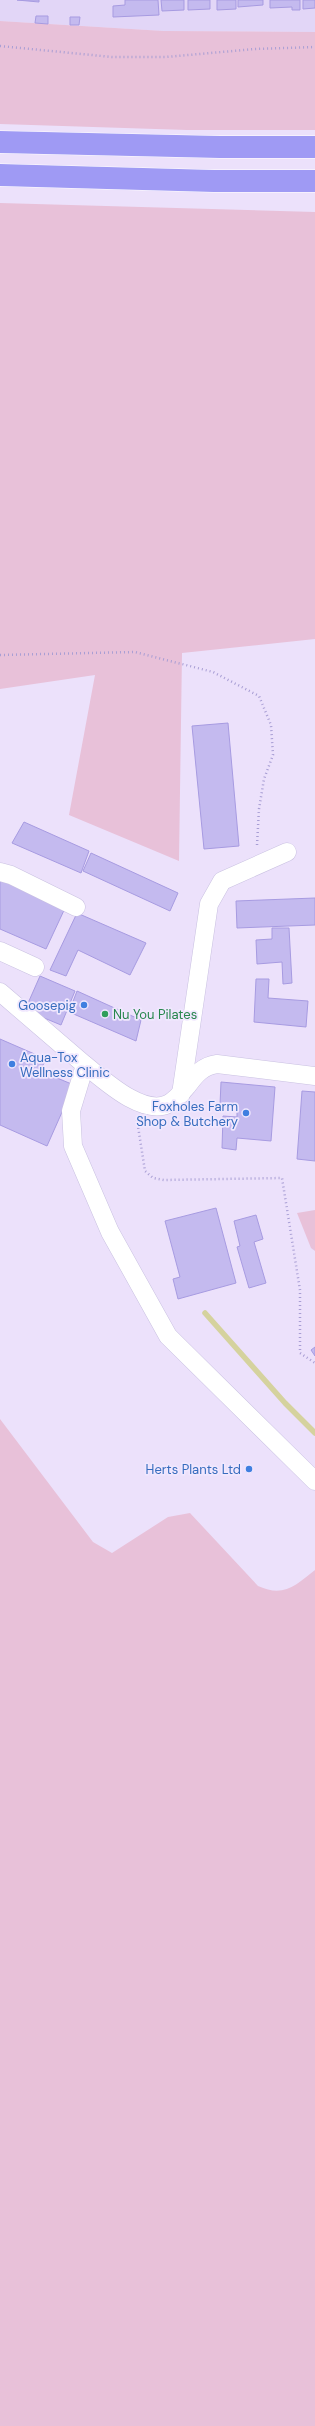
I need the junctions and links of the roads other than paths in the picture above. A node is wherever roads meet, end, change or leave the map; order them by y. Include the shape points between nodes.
1 (0, 142) edge
2 (315, 147) edge
3 (0, 176) edge
4 (315, 181) edge
5 (287, 852) dead end
6 (0, 872) edge
7 (76, 907) dead end
8 (0, 951) edge
9 (35, 967) dead end
10 (0, 992) edge
11 (85, 1065) junction
12 (315, 1076) edge
13 (181, 1094) junction
14 (315, 1481) edge

1 - 2 highway
3 - 4 highway
5 - 13 lane via 222,881 209,904
6 - 7 lane
8 - 9 lane
10 - 11 lane
11 - 13 lane via 134,1100 148,1106 168,1104
11 - 14 lane via 71,1111 73,1146 110,1232 168,1336
12 - 13 lane via 208,1065

